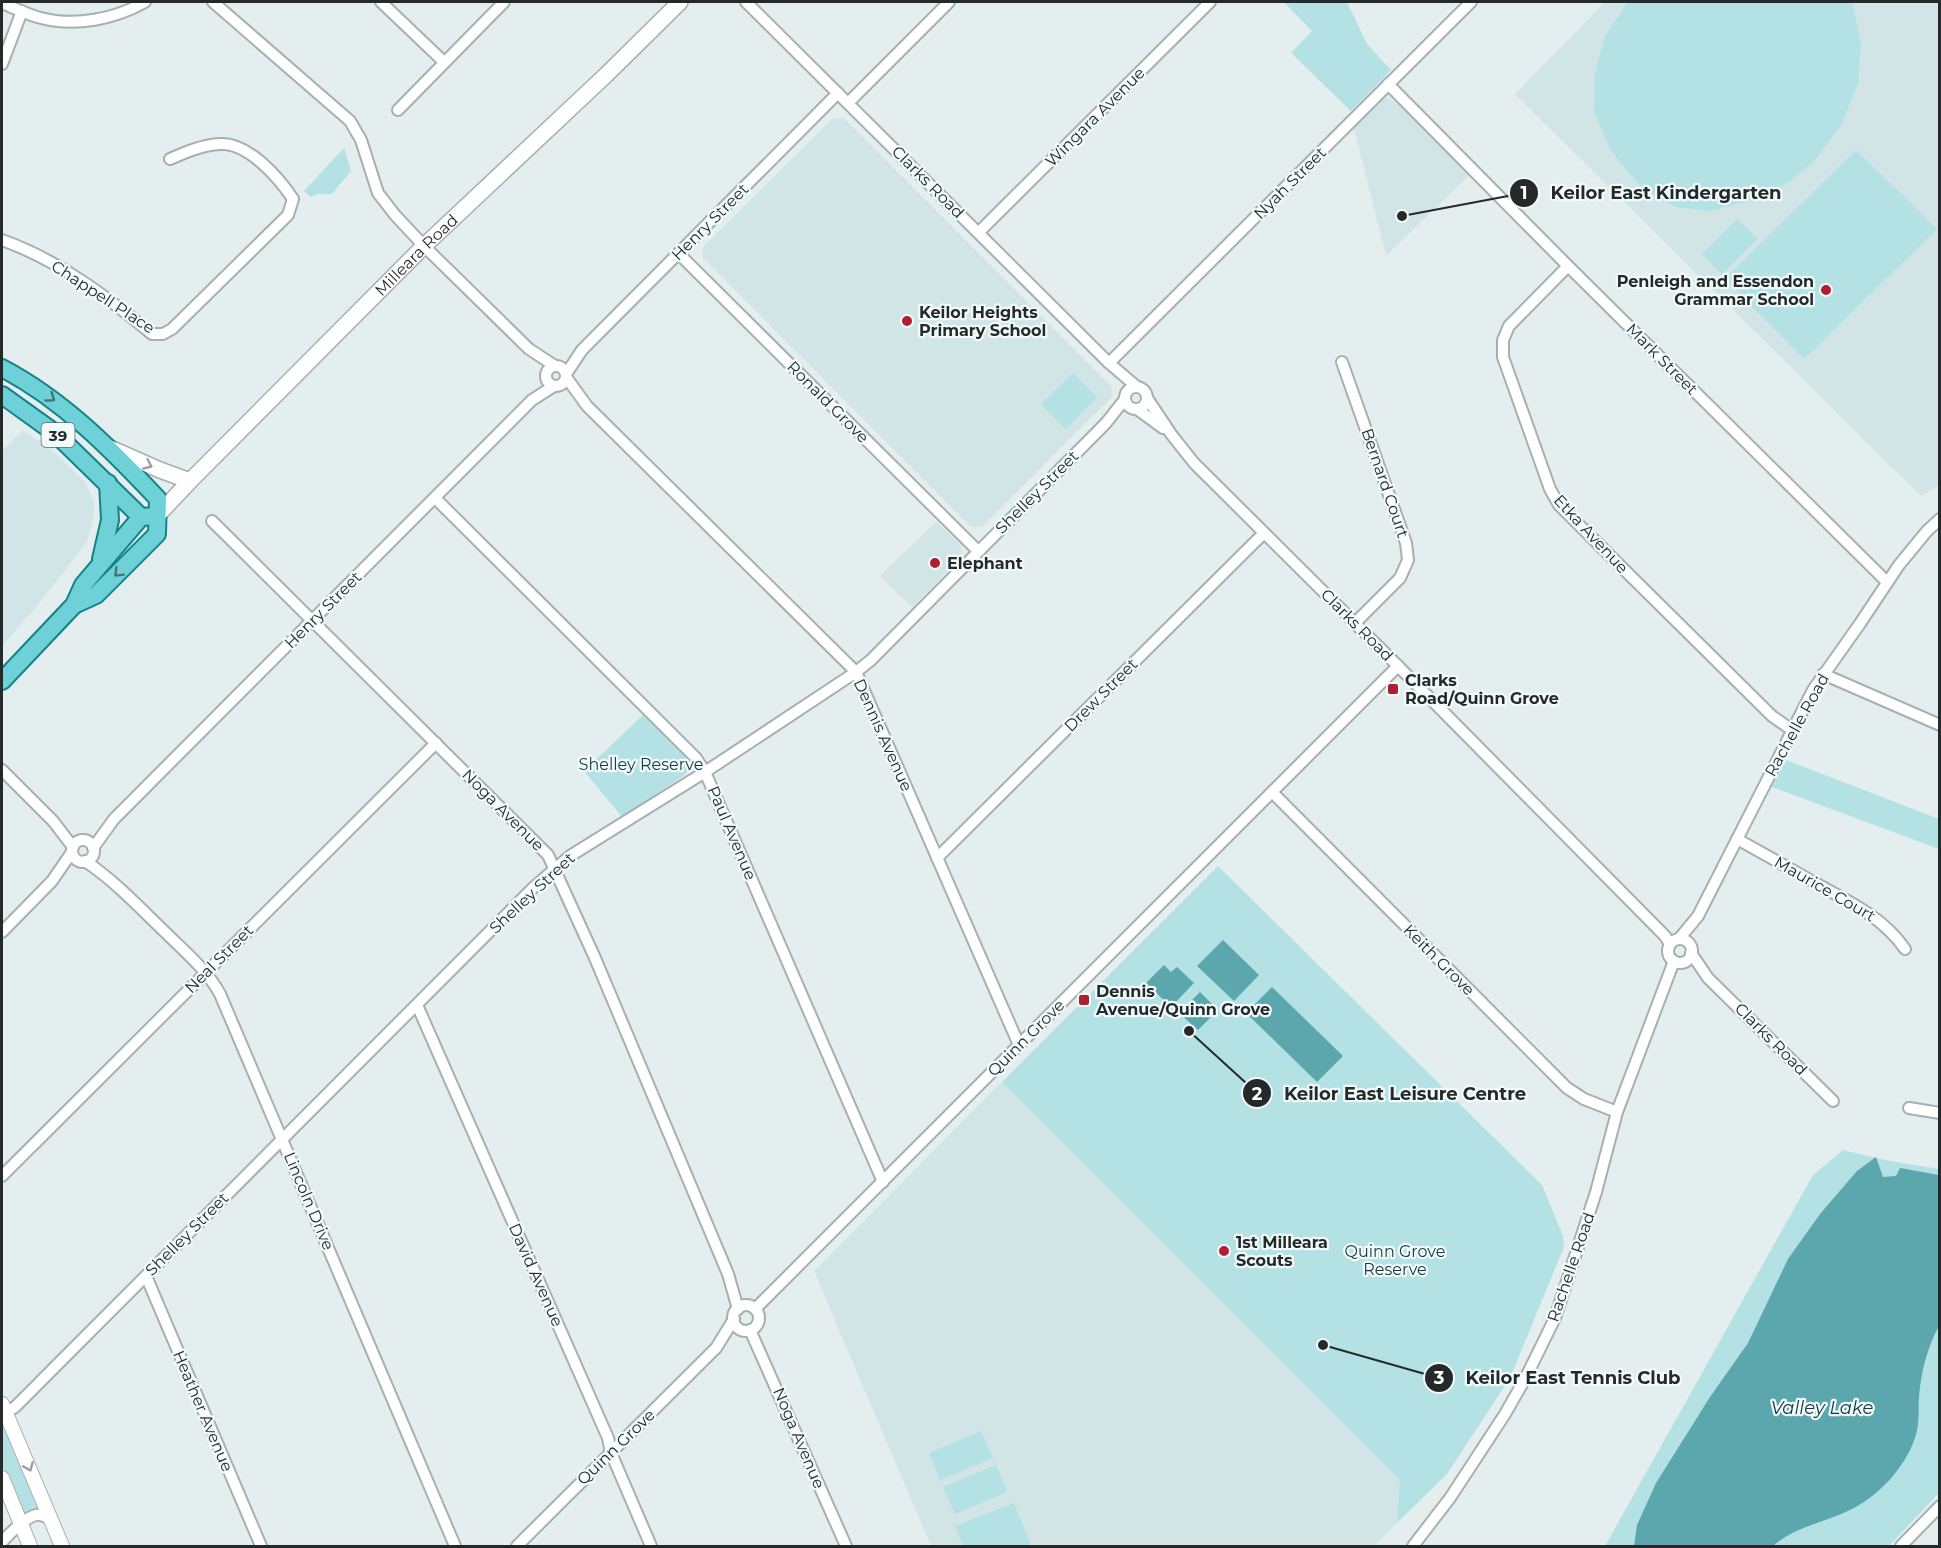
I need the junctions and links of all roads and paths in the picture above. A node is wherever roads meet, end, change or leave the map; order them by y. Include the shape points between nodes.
1 (145, 2) edge
2 (213, 2) edge
3 (381, 2) edge
4 (504, 2) edge
5 (680, 2) edge
6 (746, 2) edge
7 (949, 2) edge
8 (1210, 2) edge
9 (1471, 2) edge
10 (2, 3) edge
11 (22, 10) junction
12 (444, 62) junction
13 (2, 64) edge
14 (1388, 84) junction
15 (838, 93) junction
16 (848, 103) junction
17 (398, 110) dead end
18 (170, 159) dead end
19 (979, 232) junction
20 (2, 240) edge
21 (424, 246) junction
22 (679, 254) junction
23 (1568, 266) junction
24 (529, 349) junction
25 (582, 350) junction
26 (1342, 362) dead end
27 (1109, 363) junction
28 (556, 366) junction
29 (2, 368) edge
30 (546, 376) junction
31 (566, 376) junction
32 (556, 386) junction
33 (1137, 387) junction
34 (2, 395) edge
35 (1125, 396) junction
36 (1147, 398) junction
37 (532, 400) junction
38 (586, 406) junction
39 (1135, 409) junction
40 (1106, 423) junction
41 (1171, 434) junction
42 (107, 447) junction
43 (190, 481) junction
44 (108, 483) junction
45 (435, 498) junction
46 (149, 517) junction
47 (1940, 519) edge
48 (212, 521) dead end
49 (1264, 533) junction
50 (978, 551) junction
51 (100, 562) junction
52 (1887, 582) junction
53 (74, 605) junction
54 (313, 620) junction
55 (1355, 623) junction
56 (1398, 666) junction
57 (856, 672) junction
58 (1823, 674) junction
59 (2, 681) edge
60 (1940, 725) edge
61 (1792, 730) junction
62 (436, 743) junction
63 (2, 770) edge
64 (705, 772) junction
65 (1272, 792) junction
66 (1737, 839) junction
67 (83, 847) junction
68 (937, 858) junction
69 (83, 861) junction
70 (554, 869) junction
71 (52, 881) junction
72 (117, 885) junction
73 (1698, 915) junction
74 (2, 932) edge
75 (1675, 941) junction
76 (1691, 949) junction
77 (1905, 949) dead end
78 (1677, 962) junction
79 (206, 972) junction
80 (1708, 978) junction
81 (417, 1005) junction
82 (1019, 1045) junction
83 (1833, 1101) dead end
84 (1909, 1108) dead end
85 (1617, 1112) junction
86 (1940, 1113) edge
87 (283, 1138) junction
88 (2, 1176) edge
89 (883, 1182) junction
90 (728, 1274) junction
91 (146, 1276) junction
92 (752, 1307) junction
93 (736, 1314) junction
94 (747, 1330) junction
95 (716, 1348) junction
96 (3, 1411) edge
97 (611, 1453) junction
98 (2, 1478) edge
99 (1940, 1506) edge
100 (50, 1519) junction
101 (21, 1524) junction
102 (2, 1542) edge
103 (30, 1546) edge
104 (62, 1546) edge
105 (261, 1546) edge
106 (455, 1546) edge
107 (517, 1546) edge
108 (651, 1546) edge
109 (846, 1546) edge
110 (1413, 1546) edge
111 (1901, 1546) edge

1 - 11 street via 91,21 41,18
2 - 21 street via 350,121 361,140 378,194
3 - 12 street
4 - 12 street
5 - 21 main road, Milleara Road
6 - 15 street, Clarks Road
7 - 16 street
8 - 19 street, Wingara Avenue
9 - 14 street, Nyah Street
10 - 11 street
11 - 13 street
12 - 17 street
14 - 23 street, Mark Street
14 - 27 street, Nyah Street
15 - 16 street, Clarks Road
15 - 22 street, Henry Street
16 - 19 street, Clarks Road
18 - 20 street, Chappell Place via 196,148 222,144 242,149 259,160 292,199 288,215 163,334 152,334 90,285
19 - 27 street, Clarks Road
21 - 24 street
21 - 43 main road, Milleara Road
22 - 25 street, Henry Street
22 - 50 street, Ronald Grove
23 - 52 street, Mark Street
23 - 61 street, Etka Avenue via 1509,326 1503,340 1503,357 1550,489 1570,516 1772,716
24 - 28 street
24 - 30 street
25 - 28 street, Henry Street
25 - 31 street, Henry Street
26 - 55 street, Bernard Court via 1406,543 1408,560 1400,578
27 - 33 street, Clarks Road
27 - 35 street, Clarks Road
28 - 30 street
28 - 31 street
29 -> 42 main road, 39 via 63,407
30 - 32 street
30 - 37 street, Henry Street
31 - 32 street
31 - 38 street, Dennis Avenue
32 - 37 street, Henry Street
32 - 38 street, Dennis Avenue
33 - 35 street via 1130,388
33 - 36 street via 1143,389
34 - 44 main road, 39 via 55,433
35 - 39 street via 1127,405
35 - 40 street, Shelley Street
36 - 39 street via 1146,404
36 - 41 street, Clarks Road
37 - 45 street, Henry Street
38 - 57 street, Dennis Avenue
39 - 40 street, Shelley Street
39 - 41 street, Clarks Road
40 - 50 street, Shelley Street
41 - 49 street, Clarks Road via 1194,463
42 -> 43 main road
42 - 46 main road, 39 via 158,499
43 - 46 main road, Milleara Road
44 - 46 main road, 39
44 - 51 main road via 110,520
45 - 54 street, Henry Street
45 - 64 street, Paul Avenue via 696,758
46 - 51 main road, Milleara Road
46 -> 53 main road, Milleara Road via 157,534 96,595
47 - 52 street, Rachelle Road
48 - 54 street, Noga Avenue
49 - 55 street, Clarks Road
49 - 68 street, Drew Street
50 - 57 street, Shelley Street
51 - 53 main road, Milleara Road
52 - 58 street, Rachelle Road
53 - 59 main road, Milleara Road
54 - 62 street, Noga Avenue
54 - 67 street, Henry Street
55 - 56 street, Clarks Road
56 - 65 street, Quinn Grove
56 - 75 street, Clarks Road via 1665,936
57 - 64 street, Shelley Street
57 - 68 street, Dennis Avenue
58 - 60 street
58 - 61 street, Rachelle Road
61 - 66 street, Rachelle Road
62 - 70 street, Noga Avenue via 548,855
62 - 79 street, Neal Street
63 - 67 street, Lincoln Drive
64 - 70 street, Shelley Street
64 - 89 street, Paul Avenue
65 - 82 street, Quinn Grove
65 - 85 street, Keith Grove via 1567,1088
66 - 73 street, Rachelle Road
66 - 77 street, Maurice Court via 1859,907 1883,923
67 - 69 street, Henry Street via 91,858
67 - 71 street, Henry Street
67 - 72 street, Lincoln Drive
68 - 82 street, Dennis Avenue
69 - 71 street, Henry Street
69 - 72 street, Lincoln Drive
70 - 81 street, Shelley Street
70 - 90 street, Noga Avenue
71 - 74 street, Henry Street
72 - 79 street, Lincoln Drive
73 - 75 street, Rachelle Road
73 - 76 street, Rachelle Road
75 - 76 street via 1685,940
75 - 78 street via 1668,951
76 - 78 street via 1688,960
76 - 80 street, Clarks Road
78 - 80 street, Clarks Road
78 - 85 street, Rachelle Road
79 - 87 street, Lincoln Drive via 220,994
79 - 88 street, Neal Street
80 - 83 street, Clarks Road
81 - 87 street, Shelley Street
81 - 97 street, David Avenue via 608,1438
82 - 89 street, Quinn Grove
84 - 86 street
85 - 110 street, Rachelle Road via 1555,1318 1506,1414
87 - 91 street, Shelley Street
87 - 106 street, Lincoln Drive
89 - 92 street, Quinn Grove
90 - 92 street, Noga Avenue
90 - 93 street, Noga Avenue
91 - 96 street, Shelley Street via 15,1407
91 - 105 street, Heather Avenue
92 - 93 street
92 - 94 street via 759,1321
93 - 94 street via 737,1326
93 - 95 street, Quinn Grove
94 - 95 street, Quinn Grove via 732,1335
94 - 109 street, Noga Avenue
95 - 97 street, Quinn Grove
96 -> 100 street
97 - 107 street, Quinn Grove
97 - 108 street, David Avenue
98 - 101 street
99 - 111 street
100 - 101 street via 35,1515
100 - 104 street
101 - 102 street
101 - 103 street

